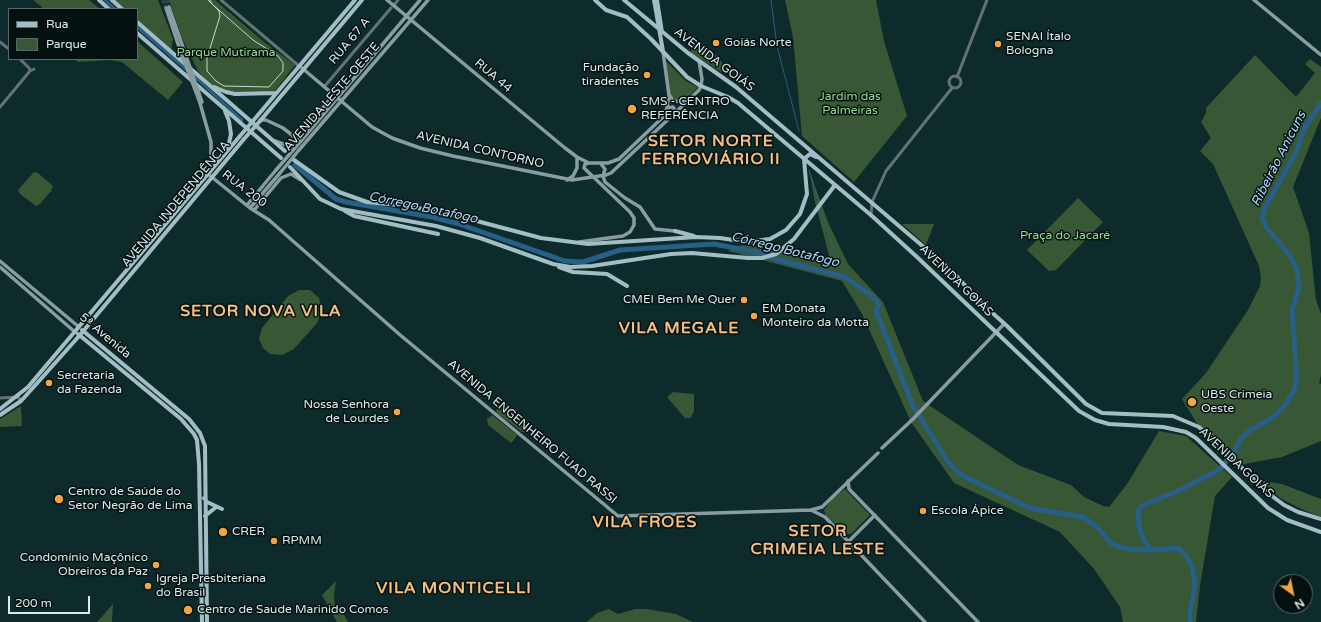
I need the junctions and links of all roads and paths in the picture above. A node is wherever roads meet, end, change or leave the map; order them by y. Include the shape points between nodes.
1 (99, 0) edge
2 (112, 0) edge
3 (221, 0) edge
4 (355, 0) edge
5 (362, 0) edge
6 (388, 0) edge
7 (398, 0) edge
8 (420, 0) edge
9 (428, 0) edge
10 (595, 0) edge
11 (624, 0) edge
12 (654, 0) edge
13 (657, 0) edge
14 (987, 0) edge
15 (1254, 0) edge
16 (392, 6) junction
17 (168, 7) tunnel mouth
18 (109, 8) edge
19 (121, 8) edge
20 (407, 16) junction
21 (657, 18) junction
22 (412, 20) junction
23 (650, 22) junction
24 (138, 23) edge
25 (660, 30) junction
26 (138, 33) edge
27 (0, 42) edge
28 (8, 48) edge
29 (663, 52) junction
30 (1321, 55) edge
31 (21, 60) edge
32 (699, 61) junction
33 (299, 66) junction
34 (304, 70) junction
35 (957, 77) junction
36 (210, 85) junction
37 (701, 86) junction
38 (324, 87) junction
39 (952, 88) junction
40 (276, 93) junction
41 (669, 95) junction
42 (333, 96) junction
43 (339, 101) junction
44 (201, 102) junction
45 (686, 102) junction
46 (0, 107) edge
47 (328, 108) junction
48 (667, 108) junction
49 (224, 109) junction
50 (320, 111) junction
51 (676, 112) junction
52 (260, 121) junction
53 (297, 139) junction
54 (273, 141) junction
55 (297, 149) junction
56 (227, 151) junction
57 (285, 151) dead end
58 (577, 157) junction
59 (214, 158) junction
60 (281, 158) dead end
61 (220, 159) junction
62 (804, 159) junction
63 (294, 160) dead end
64 (589, 163) junction
65 (601, 164) junction
66 (213, 168) junction
67 (290, 168) dead end
68 (578, 168) junction
69 (584, 168) junction
70 (834, 169) junction
71 (210, 176) junction
72 (593, 176) junction
73 (603, 176) junction
74 (567, 180) junction
75 (302, 181) junction
76 (835, 185) junction
77 (872, 202) junction
78 (249, 206) junction
79 (255, 209) junction
80 (341, 209) junction
81 (872, 216) junction
82 (269, 220) joint
83 (675, 231) joint
84 (438, 234) dead end
85 (696, 237) junction
86 (575, 242) junction
87 (0, 262) edge
88 (553, 264) junction
89 (0, 267) edge
90 (618, 280) junction
91 (627, 286) dead end
92 (618, 287) dead end
93 (1004, 324) junction
94 (78, 327) junction
95 (83, 331) junction
96 (75, 332) junction
97 (996, 333) junction
98 (80, 335) junction
99 (18, 397) junction
100 (0, 398) edge
101 (21, 401) junction
102 (5, 406) junction
103 (0, 409) edge
104 (0, 415) edge
105 (196, 427) junction
106 (194, 434) junction
107 (848, 481) junction
108 (842, 487) junction
109 (849, 489) junction
110 (204, 498) junction
111 (822, 507) junction
112 (215, 508) dead end
113 (222, 509) dead end
114 (811, 510) junction
115 (870, 510) junction
116 (875, 515) junction
117 (205, 517) junction
118 (825, 517) junction
119 (1321, 519) edge
120 (871, 520) junction
121 (1321, 532) edge
122 (849, 541) junction
123 (202, 622) edge
124 (207, 622) edge
125 (925, 622) edge
126 (978, 622) edge

1 - 18 main road
2 - 19 main road
3 - 33 street, AVENIDA CONTORNO
4 - 33 main road, AVENIDA INDEPENDÊNCIA
5 - 34 main road, AVENIDA INDEPENDÊNCIA
6 - 16 main road, RUA 44
7 - 16 street, RUA 67 A
8 - 20 main road, AVENIDA LESTE-OESTE
9 - 22 main road, AVENIDA LESTE-OESTE
10 - 29 main road, AVENIDA GOIÁS via 606,10 627,17
11 - 23 main road, AVENIDA GOIÁS
12 - 21 main road
13 - 25 main road
14 - 35 street
15 - 30 main road
16 - 20 main road, RUA 44
16 - 38 street, RUA 67 A
17 - 44 main road, bridge
20 - 22 main road, RUA 44
20 - 43 main road, AVENIDA LESTE-OESTE
21 - 23 main road
21 - 25 main road
22 - 43 main road, AVENIDA LESTE-OESTE
22 - 58 main road, RUA 44
23 - 25 main road, AVENIDA GOIÁS
24 - 36 main road
25 - 29 main road
25 - 32 main road, AVENIDA GOIÁS
26 - 49 main road
27 - 28 street
29 - 37 main road, AVENIDA GOIÁS via 687,77
29 - 41 main road
31 - 46 street via 29,70
32 - 37 main road
32 - 70 main road, AVENIDA GOIÁS via 736,88
33 - 34 main road, AVENIDA CONTORNO
33 - 40 main road, AVENIDA INDEPENDÊNCIA
34 - 38 main road, AVENIDA CONTORNO
34 - 52 main road, AVENIDA INDEPENDÊNCIA
35 - 39 street via 960,84 957,88
35 - 39 street via 953,76 950,79
36 - 40 main road via 235,94
36 - 54 main road
37 - 45 main road
37 - 62 main road, AVENIDA GOIÁS via 738,103
38 - 42 main road, AVENIDA CONTORNO
39 - 77 street via 886,171
40 - 56 main road, AVENIDA INDEPENDÊNCIA, bridge
41 - 45 main road via 673,101
41 - 48 main road
42 - 43 main road, AVENIDA CONTORNO
42 - 50 main road
43 - 47 main road, AVENIDA LESTE-OESTE
43 - 55 main road, AVENIDA LESTE-OESTE
43 - 74 main road, AVENIDA CONTORNO via 372,127 392,138 420,148
44 - 59 main road via 211,130
44 - 71 main road via 211,142
45 - 51 main road
47 - 50 main road
47 - 55 main road, AVENIDA LESTE-OESTE
48 - 51 main road via 672,107
48 - 65 main road via 660,121 619,159
49 - 56 main road via 232,134
49 - 60 main road
50 - 53 main road
51 - 73 main road via 611,173
52 - 53 main road via 266,120 283,128
52 - 71 main road, AVENIDA INDEPENDÊNCIA, bridge
53 - 54 main road via 286,145
54 - 57 main road
55 - 78 main road, AVENIDA LESTE-OESTE, bridge
56 - 61 main road, AVENIDA INDEPENDÊNCIA
58 - 64 main road, RUA 44
58 - 68 main road
59 - 61 main road
59 - 66 main road
61 - 66 main road, AVENIDA INDEPENDÊNCIA
62 - 70 main road via 812,155
62 - 76 main road, AVENIDA GOIÁS
62 - 85 main road via 806,199 800,214 786,230 770,239 755,242
63 - 86 main road via 339,192 367,202 409,206 540,238
64 - 65 main road
64 - 69 main road via 585,164
65 - 73 main road via 605,169
66 - 71 main road, AVENIDA INDEPENDÊNCIA
67 - 75 main road
68 - 69 main road
68 - 74 main road
69 - 72 main road
70 - 77 main road, AVENIDA GOIÁS
71 - 78 main road, RUA 200
71 - 94 main road, AVENIDA INDEPENDÊNCIA
71 - 95 main road, AVENIDA INDEPENDÊNCIA
72 - 73 main road, AVENIDA CONTORNO
72 - 74 main road, AVENIDA CONTORNO
72 - 86 main road via 630,212 634,218 634,225 630,232 623,236
73 - 83 main road via 605,182 640,207 655,229
75 - 79 main road via 291,174 281,178
75 - 80 main road via 320,199
76 - 81 main road, AVENIDA GOIÁS
76 - 88 main road via 789,244 776,254 762,258 692,253 592,266 570,267
77 - 81 street
77 - 93 main road, AVENIDA GOIÁS via 953,272
78 - 79 main road, RUA 200
79 - 82 main road, RUA 200
80 - 84 main road via 354,216
80 - 88 main road via 436,226 480,238
81 - 97 main road, AVENIDA GOIÁS
82 - 114 main road, AVENIDA ENGENHEIRO FUAD RASSI via 399,334 618,516
83 - 85 main road
85 - 86 main road via 588,244
87 - 94 main road, 5ª Avenida
88 - 90 main road via 566,270 607,274
89 - 96 main road, 5ª Avenida
90 - 91 main road
90 - 92 main road
93 - 97 main road
93 - 119 main road, AVENIDA GOIÁS via 1094,410 1112,415 1177,417 1199,427 1268,493 1284,505
94 - 95 main road, 5ª Avenida
94 - 96 main road, AVENIDA INDEPENDÊNCIA
95 - 98 main road, AVENIDA INDEPENDÊNCIA
95 - 105 main road, 5ª Avenida via 190,419
96 - 98 main road, 5ª Avenida
96 - 99 main road, AVENIDA INDEPENDÊNCIA
97 - 107 main road via 922,411 882,448 882,452
97 - 121 main road, AVENIDA GOIÁS via 1079,411 1109,424 1163,427 1184,431 1196,438 1275,512 1287,520
98 - 101 main road, AVENIDA INDEPENDÊNCIA
98 - 106 main road, 5ª Avenida via 181,418
99 - 100 street
99 - 101 street
99 - 102 main road, AVENIDA INDEPENDÊNCIA
100 - 102 street
101 - 104 main road, AVENIDA INDEPENDÊNCIA
102 - 103 main road, AVENIDA INDEPENDÊNCIA
105 - 106 main road
105 - 110 main road, 5ª Avenida via 205,446
106 - 123 main road via 199,464
107 - 108 main road
107 - 109 main road
108 - 109 main road
108 - 111 main road
109 - 115 main road
110 - 113 main road
110 - 117 main road, 5ª Avenida
111 - 114 main road
111 - 118 main road via 822,514
112 - 117 main road
114 - 118 main road, AVENIDA ENGENHEIRO FUAD RASSI
115 - 116 main road
115 - 120 main road
116 - 120 main road
116 - 126 main road
117 - 124 main road, 5ª Avenida
118 - 122 main road, AVENIDA ENGENHEIRO FUAD RASSI
120 - 122 main road
122 - 125 main road, AVENIDA ENGENHEIRO FUAD RASSI

